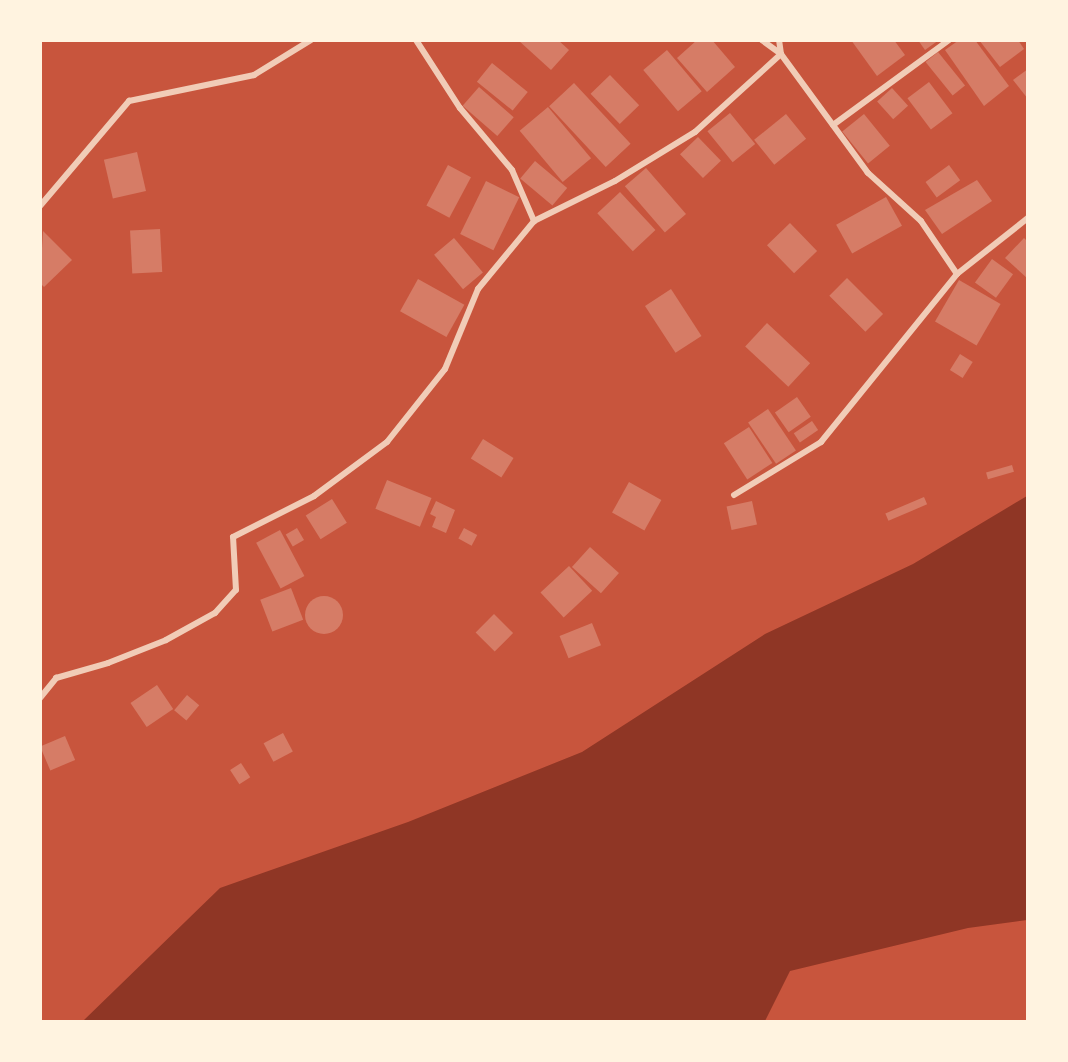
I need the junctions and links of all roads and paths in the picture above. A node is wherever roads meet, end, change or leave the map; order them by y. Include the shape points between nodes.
1 (311, 40) edge
2 (416, 40) edge
3 (762, 40) edge
4 (779, 40) edge
5 (949, 40) edge
6 (781, 54) junction
7 (833, 125) junction
8 (40, 206) edge
9 (1028, 218) edge
10 (534, 221) junction
11 (957, 273) junction
12 (734, 495) dead end
13 (40, 698) edge

1 - 8 street via 254,75 129,101
2 - 10 street via 460,108 512,170
3 - 6 street
4 - 6 street
5 - 7 street
6 - 7 street
6 - 10 street via 695,132 615,182
7 - 11 street via 868,173 921,221
9 - 11 street
10 - 13 street via 478,289 445,369 387,442 314,496 233,537 236,590 215,613 166,640 56,678
11 - 12 street via 821,442

